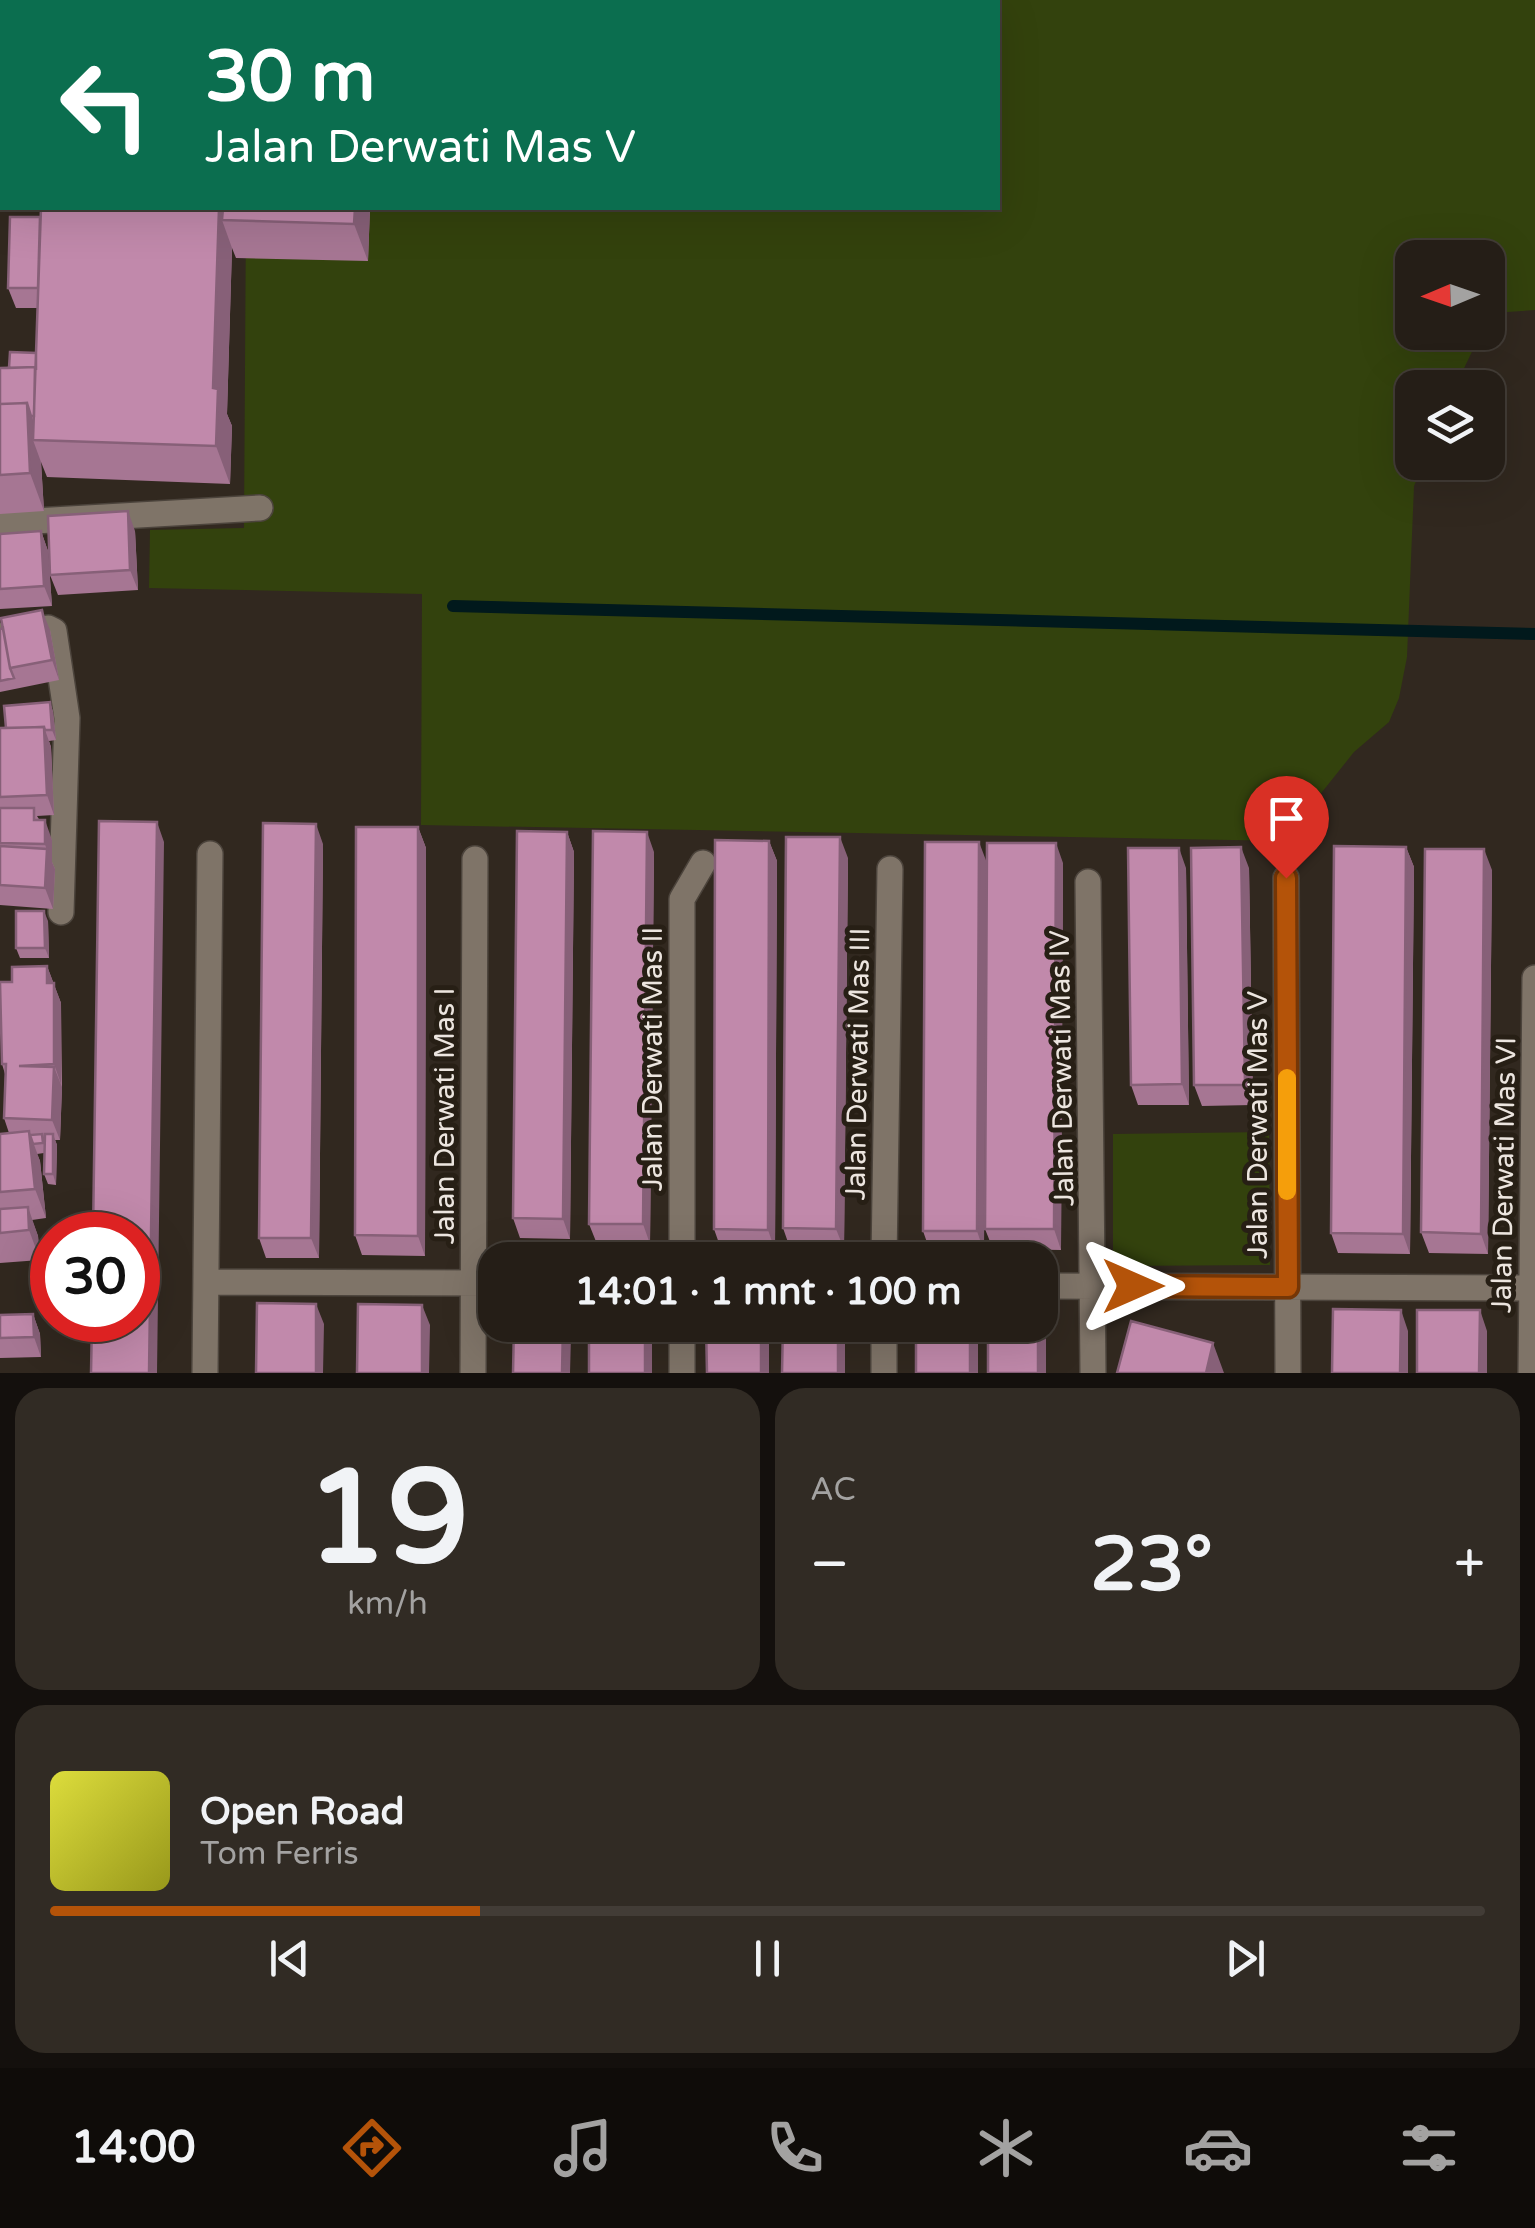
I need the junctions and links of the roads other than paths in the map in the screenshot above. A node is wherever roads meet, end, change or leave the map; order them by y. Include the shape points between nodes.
1 (260, 508) dead end
2 (0, 523) edge
3 (0, 636) edge
4 (210, 854) dead end
5 (475, 859) dead end
6 (703, 863) dead end
7 (890, 870) dead end
8 (1286, 878) dead end
9 (1088, 882) dead end
10 (61, 912) dead end
11 (1535, 978) edge
12 (484, 1242) edge
13 (682, 1242) edge
14 (884, 1242) edge
15 (206, 1282) junction
16 (478, 1283) edge
17 (1058, 1286) edge
18 (1094, 1286) junction
19 (1288, 1287) junction
20 (1533, 1288) edge
21 (478, 1336) edge
22 (682, 1342) edge
23 (884, 1342) edge
24 (206, 1373) edge
25 (473, 1373) edge
26 (682, 1373) edge
27 (884, 1373) edge
28 (1094, 1373) edge
29 (1288, 1373) edge
30 (1532, 1373) edge

1 - 2 street
3 - 10 street via 54,631 67,718
4 - 15 street
5 - 12 street, Jalan Derwati Mas I
6 - 13 street, Jalan Derwati Mas II via 682,899
7 - 14 street, Jalan Derwati Mas III
8 - 19 street, Jalan Derwati Mas V
9 - 18 street, Jalan Derwati Mas IV
11 - 20 street, Jalan Derwati Mas VI
15 - 16 street
15 - 24 street
17 - 18 street
18 - 19 street
18 - 28 street, Jalan Derwati Mas IV
19 - 20 street
19 - 29 street, Jalan Derwati Mas V
20 - 30 street, Jalan Derwati Mas VI
21 - 25 street, Jalan Derwati Mas I
22 - 26 street
23 - 27 street

